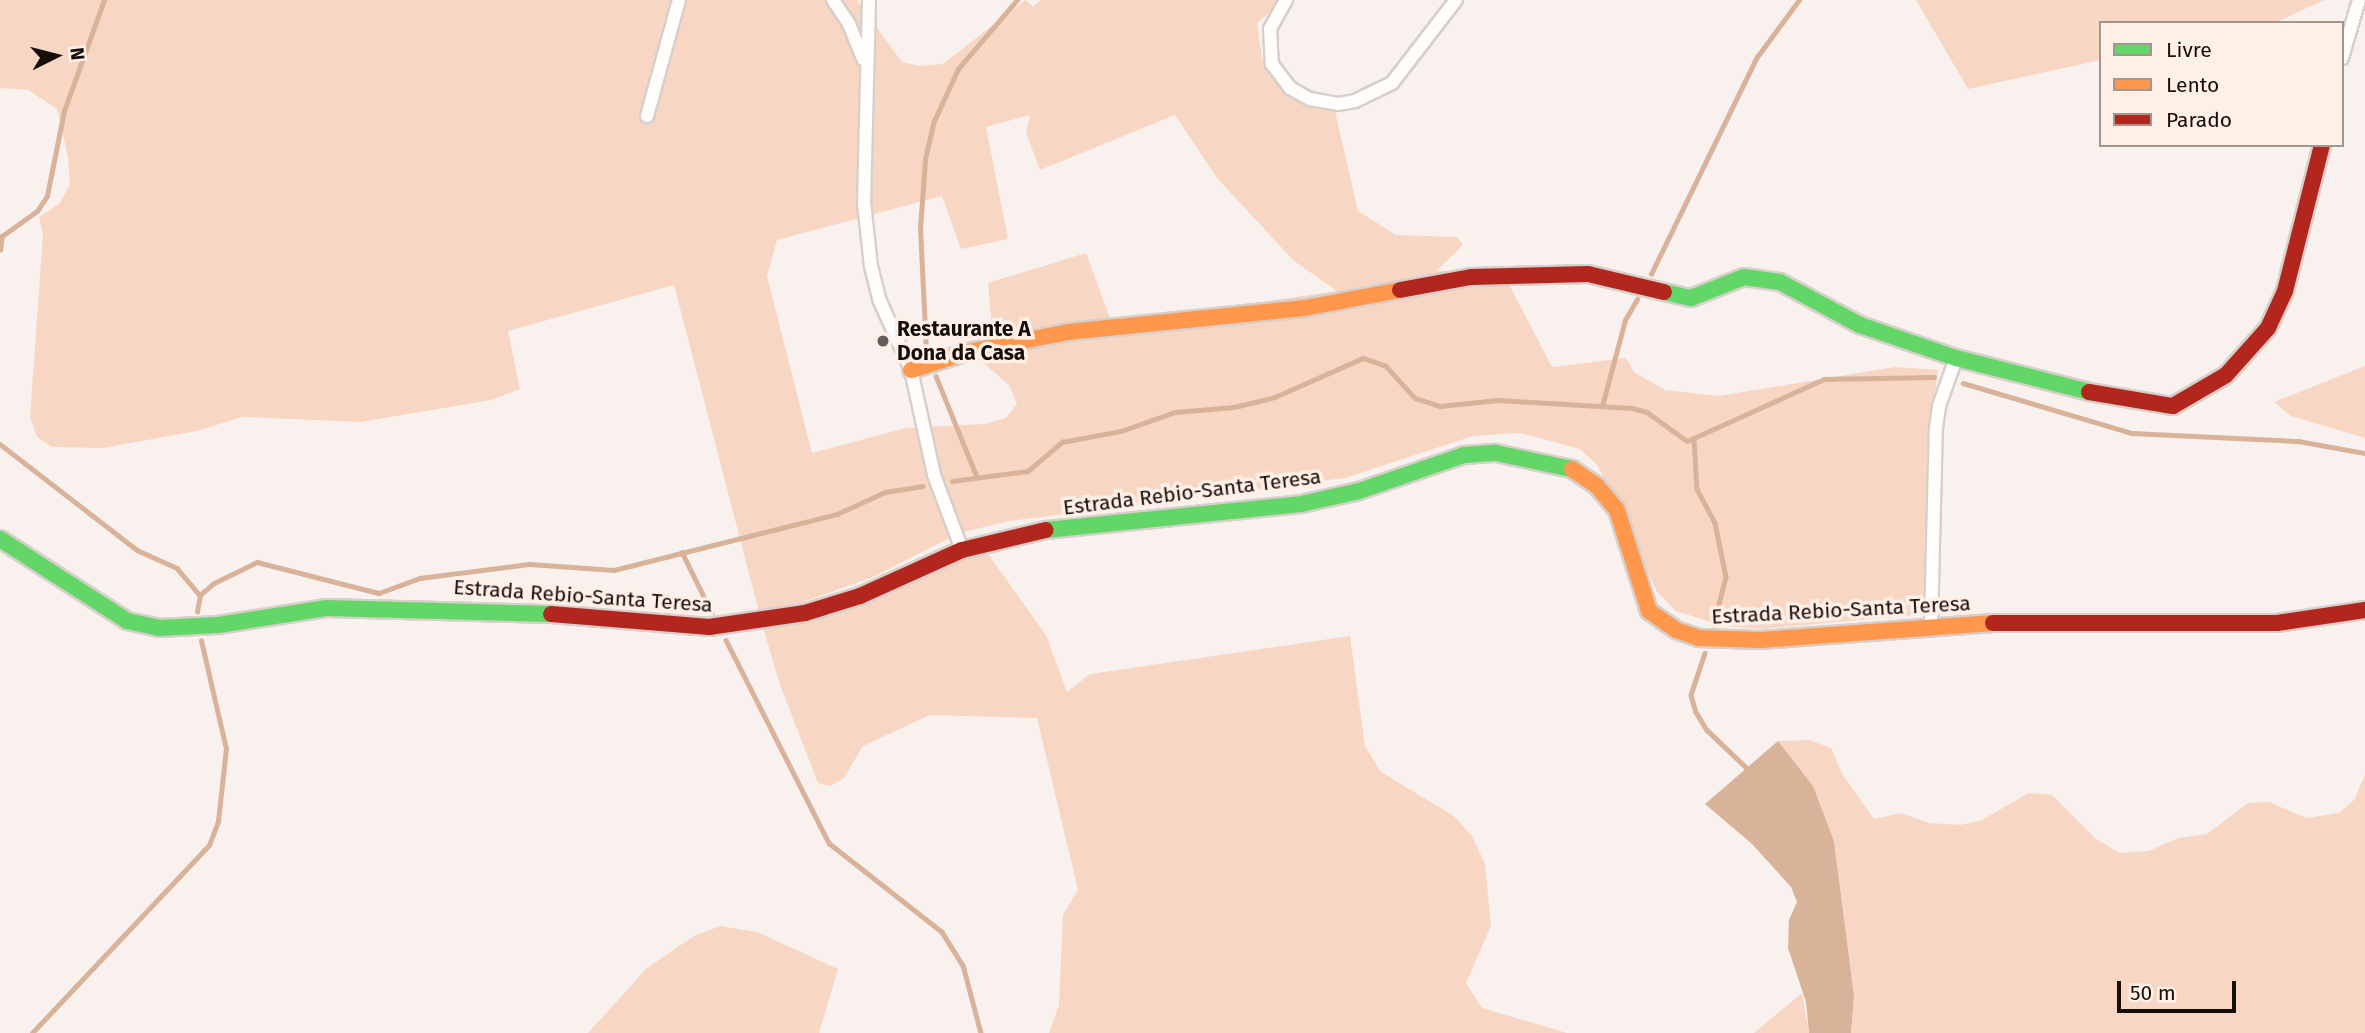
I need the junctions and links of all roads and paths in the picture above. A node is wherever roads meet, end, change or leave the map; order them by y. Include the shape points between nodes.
1 (679, 0) edge
2 (833, 0) edge
3 (869, 0) edge
4 (1286, 0) edge
5 (1456, 0) edge
6 (2359, 0) edge
7 (2344, 51) edge
8 (866, 65) junction
9 (647, 116) dead end
10 (2321, 147) edge
11 (1956, 358) junction
12 (911, 370) junction
13 (0, 539) edge
14 (962, 550) junction
15 (2365, 610) edge
16 (1931, 627) junction

1 - 9 street
2 - 8 street
3 - 8 street
4 - 5 street via 1270,29 1272,64 1290,88 1310,99 1338,104 1392,83
6 - 7 street
8 - 12 street via 864,203 871,266 879,299
10 - 11 street via 2285,291 2268,328 2250,354 2205,391 2173,406 2148,404 2049,385
11 - 12 street via 1860,325 1780,282 1760,278 1732,281 1705,296 1691,298 1567,272 1471,277 1305,308 1068,332 968,352
11 - 16 street via 1939,406
12 - 14 street via 934,475
13 - 14 street, Estrada Rebio-Santa Teresa via 127,621 159,628 218,625 326,607 498,610 709,627 752,623 860,596
14 - 16 street, Estrada Rebio-Santa Teresa via 1031,532 1301,504 1359,491 1464,455 1525,455 1576,470 1597,486 1617,510 1649,611 1676,630 1722,640
15 - 16 street, Estrada Rebio-Santa Teresa via 2277,623 2027,621

